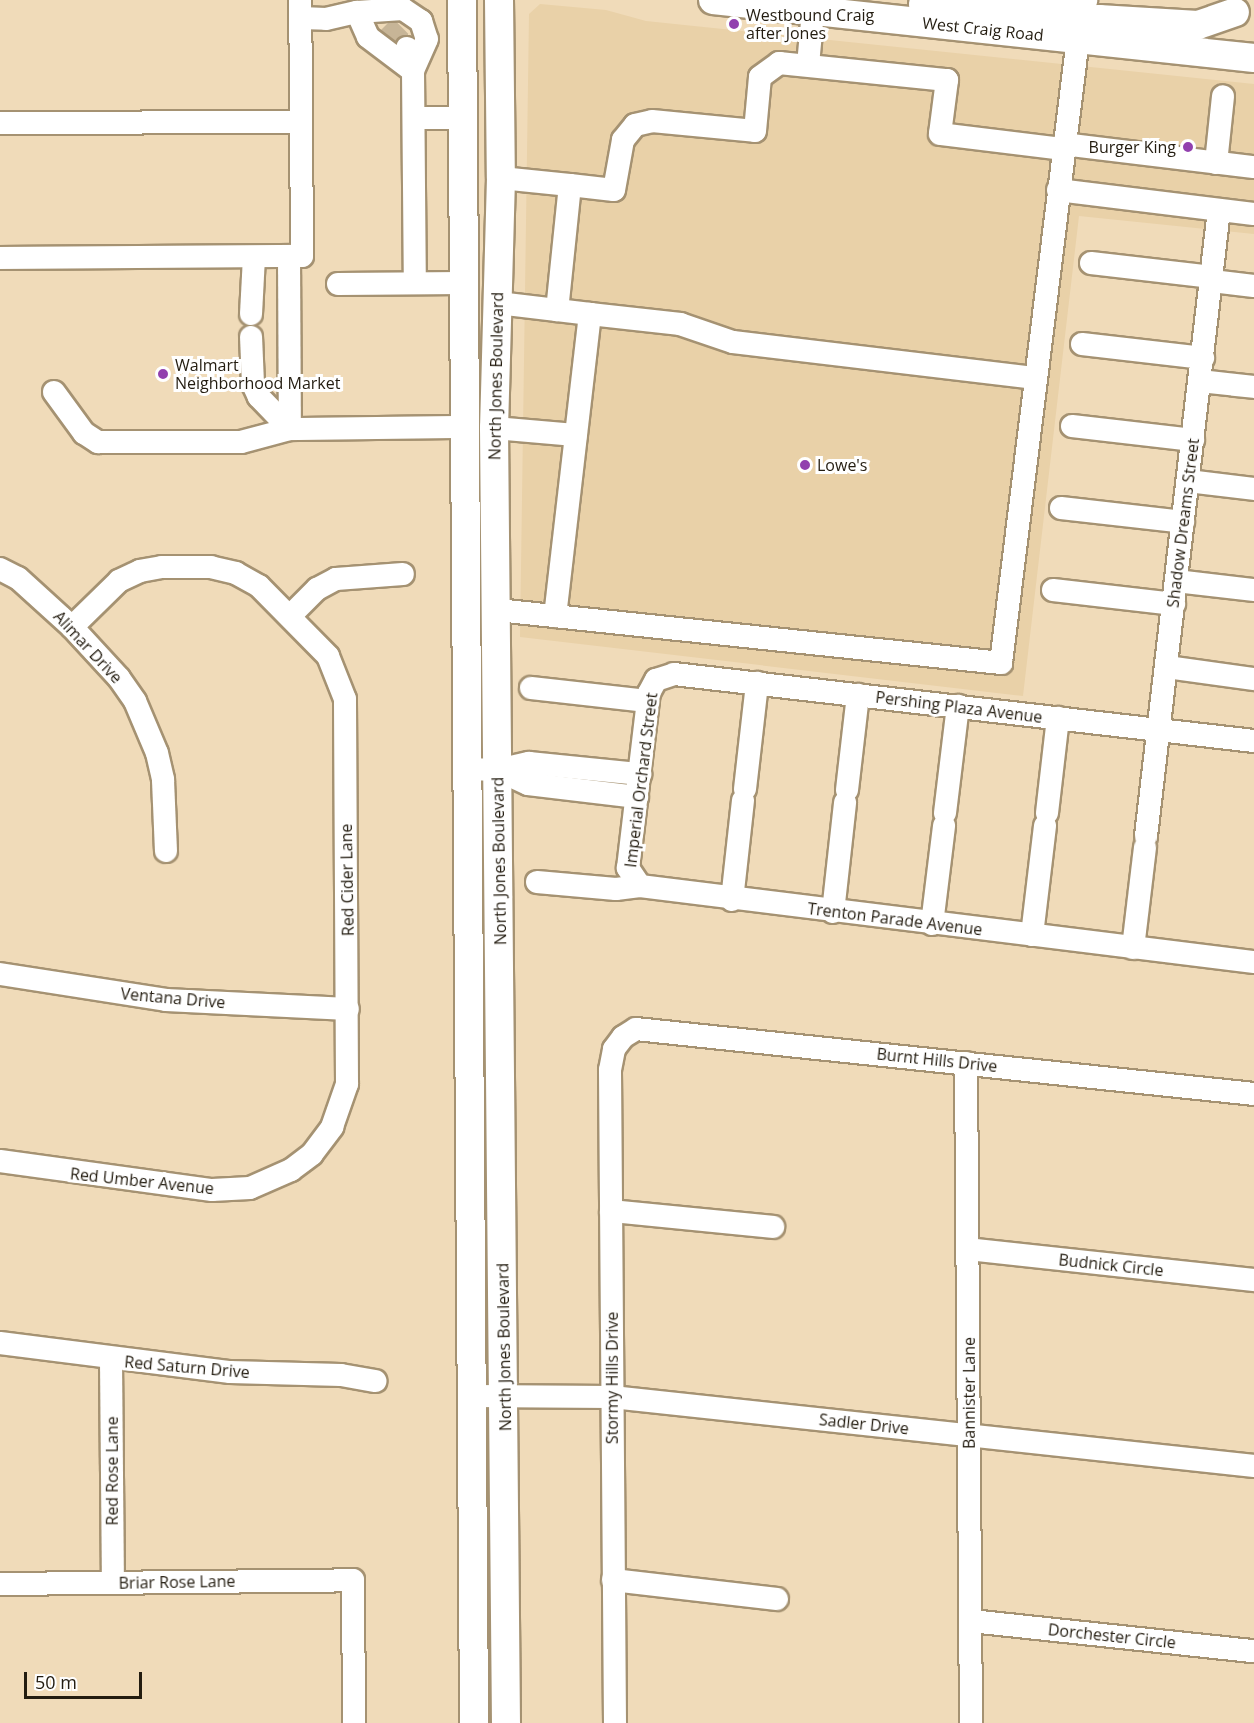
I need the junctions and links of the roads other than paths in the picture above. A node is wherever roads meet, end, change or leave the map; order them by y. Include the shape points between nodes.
1 (462, 0) edge
2 (499, 0) edge
3 (712, 0) edge
4 (1083, 0) edge
5 (1131, 0) edge
6 (300, 9) edge
7 (813, 10) junction
8 (357, 12) junction
9 (1244, 13) edge
10 (888, 19) junction
11 (385, 26) tunnel mouth
12 (1078, 39) junction
13 (407, 48) tunnel mouth
14 (1254, 58) edge
15 (808, 65) junction
16 (413, 71) junction
17 (1223, 96) dead end
18 (414, 118) junction
19 (461, 118) junction
20 (301, 122) junction
21 (0, 123) edge
22 (1063, 147) junction
23 (1216, 163) junction
24 (1254, 167) edge
25 (501, 178) junction
26 (570, 185) junction
27 (1058, 190) junction
28 (1219, 210) junction
29 (1254, 214) edge
30 (289, 256) junction
31 (254, 257) junction
32 (0, 258) edge
33 (1091, 263) dead end
34 (1212, 279) junction
35 (415, 283) junction
36 (463, 283) junction
37 (338, 284) dead end
38 (1254, 286) edge
39 (498, 303) junction
40 (557, 310) junction
41 (251, 314) dead end
42 (590, 314) junction
43 (251, 338) dead end
44 (1082, 344) dead end
45 (1203, 358) junction
46 (1036, 378) junction
47 (1200, 381) junction
48 (1254, 387) edge
49 (54, 392) dead end
50 (1072, 426) dead end
51 (464, 427) junction
52 (494, 428) junction
53 (290, 429) junction
54 (576, 435) junction
55 (1193, 440) junction
56 (1188, 481) junction
57 (1254, 489) edge
58 (1061, 508) dead end
59 (1183, 522) junction
60 (0, 569) edge
61 (403, 574) dead end
62 (1176, 581) junction
63 (1053, 590) dead end
64 (1254, 590) edge
65 (1174, 604) junction
66 (497, 610) junction
67 (291, 615) junction
68 (555, 616) junction
69 (72, 627) junction
70 (1167, 667) junction
71 (664, 676) joint
72 (1254, 679) edge
73 (757, 683) junction
74 (531, 688) dead end
75 (858, 695) junction
76 (648, 701) junction
77 (958, 706) junction
78 (1058, 718) junction
79 (1159, 730) junction
80 (1254, 741) edge
81 (467, 770) junction
82 (498, 770) junction
83 (640, 774) junction
84 (638, 797) junction
85 (166, 851) dead end
86 (537, 882) dead end
87 (640, 886) junction
88 (732, 900) junction
89 (832, 912) junction
90 (932, 924) junction
91 (1032, 935) junction
92 (1133, 948) junction
93 (1254, 962) edge
94 (0, 974) edge
95 (348, 1009) junction
96 (623, 1037) joint
97 (966, 1063) junction
98 (1254, 1094) edge
99 (312, 1154) joint
100 (0, 1161) edge
101 (611, 1211) junction
102 (773, 1227) dead end
103 (968, 1249) junction
104 (1254, 1280) edge
105 (0, 1343) edge
106 (111, 1360) junction
107 (375, 1381) dead end
108 (473, 1396) junction
109 (504, 1396) junction
110 (612, 1397) junction
111 (969, 1435) junction
112 (1254, 1466) edge
113 (614, 1580) junction
114 (113, 1582) junction
115 (0, 1584) edge
116 (777, 1599) dead end
117 (971, 1621) junction
118 (1254, 1651) edge
119 (354, 1723) edge
120 (474, 1723) edge
121 (507, 1723) edge
122 (615, 1723) edge
123 (971, 1723) edge

1 - 19 main road, North Jones Boulevard
2 - 25 main road, North Jones Boulevard
3 - 7 main road, West Craig Road
4 - 10 main road via 1066,13 1057,14 924,3
5 - 9 main road
6 - 8 street via 327,19
6 - 20 street
7 - 10 main road, West Craig Road
7 - 15 street
8 - 11 street
8 - 16 street via 368,37
8 - 16 street via 403,9 421,21 427,39
9 - 12 main road via 1198,25 1099,19 1090,23
10 - 12 main road, West Craig Road
12 - 14 main road, West Craig Road
12 - 22 street
13 - 16 street
15 - 22 street via 947,80 940,134
15 - 26 street via 778,63 760,77 755,131 652,121 635,125 623,140 614,190
16 - 18 street
17 - 23 street
18 - 19 street
18 - 35 street
19 - 36 main road, North Jones Boulevard
20 - 21 street
20 - 30 street via 302,256
22 - 23 street
22 - 27 street
23 - 24 street
25 - 26 street
25 - 39 main road, North Jones Boulevard
26 - 40 street
27 - 28 street
27 - 46 street
28 - 29 street
28 - 34 street, Shadow Dreams Street
30 - 31 street
30 - 53 street
31 - 32 street
31 - 41 street
33 - 34 street
34 - 38 street
34 - 45 street, Shadow Dreams Street
35 - 36 street
35 - 37 street
36 - 51 main road, North Jones Boulevard
39 - 40 street
39 - 52 main road, North Jones Boulevard
40 - 42 street
42 - 46 street via 680,324 733,342
42 - 54 street
43 - 53 street via 253,384 259,397
44 - 45 street
45 - 47 street, Shadow Dreams Street
46 - 68 street via 1001,663
47 - 48 street
47 - 55 street, Shadow Dreams Street
49 - 53 street via 84,433 98,442 241,442
50 - 55 street
51 - 52 main road
51 - 53 street
51 - 81 main road, North Jones Boulevard
52 - 54 street
52 - 66 main road, North Jones Boulevard
54 - 68 street
55 - 56 street, Shadow Dreams Street
56 - 57 street
56 - 59 street, Shadow Dreams Street
58 - 59 street
59 - 62 street, Shadow Dreams Street
60 - 69 street, Alimar Drive via 18,578
61 - 67 street via 336,579 317,589
62 - 64 street
62 - 65 street, Shadow Dreams Street
63 - 65 street
65 - 70 street, Shadow Dreams Street
66 - 68 street
66 - 82 main road, North Jones Boulevard
67 - 69 street, Red Cider Lane via 259,586 236,573 211,567 162,567 119,581
67 - 95 street, Red Cider Lane via 328,656 345,699
69 - 85 street, Alimar Drive via 119,678 135,701 153,742 163,780
70 - 72 street
70 - 79 street, Shadow Dreams Street
71 - 73 street, Pershing Plaza Avenue via 683,674
71 - 76 street, Imperial Orchard Street via 651,686
73 - 75 street, Pershing Plaza Avenue
73 - 88 street
74 - 76 street
75 - 77 street, Pershing Plaza Avenue
75 - 89 street
76 - 83 street, Imperial Orchard Street
77 - 78 street, Pershing Plaza Avenue
77 - 90 street
78 - 79 street, Pershing Plaza Avenue
78 - 91 street
79 - 80 street, Pershing Plaza Avenue
79 - 92 street, Shadow Dreams Street
81 - 82 street
81 - 108 main road, North Jones Boulevard
82 - 83 street via 529,763
82 - 84 street via 528,784
82 - 109 main road, North Jones Boulevard
83 - 84 street, Imperial Orchard Street
84 - 87 street, Imperial Orchard Street via 628,868
86 - 87 street, Trenton Parade Avenue via 616,890
87 - 88 street, Trenton Parade Avenue
88 - 89 street, Trenton Parade Avenue
89 - 90 street, Trenton Parade Avenue
90 - 91 street, Trenton Parade Avenue
91 - 92 street, Trenton Parade Avenue
92 - 93 street, Trenton Parade Avenue
94 - 95 street, Ventana Drive via 166,1000
95 - 99 street, Red Cider Lane via 347,1084 332,1127
96 - 97 street, Burnt Hills Drive via 636,1029
96 - 101 street, Stormy Hills Drive via 614,1049 610,1070
97 - 98 street, Burnt Hills Drive
97 - 103 street, Bannister Lane
99 - 100 street, Red Umber Avenue via 291,1170 250,1188 212,1190
101 - 102 street
101 - 110 street, Stormy Hills Drive
103 - 104 street, Budnick Circle
103 - 111 street, Bannister Lane
105 - 106 street, Red Saturn Drive
106 - 107 street, Red Saturn Drive
106 - 114 street, Red Rose Lane
108 - 109 street, Sadler Drive
108 - 120 main road, North Jones Boulevard
109 - 110 street, Sadler Drive
109 - 121 main road, North Jones Boulevard
110 - 111 street, Sadler Drive
110 - 113 street, Stormy Hills Drive
111 - 112 street, Sadler Drive
111 - 117 street, Bannister Lane
113 - 116 street
113 - 122 street, Stormy Hills Drive
114 - 115 street, Briar Rose Lane
114 - 119 street, Briar Rose Lane via 353,1580
117 - 118 street, Dorchester Circle
117 - 123 street, Bannister Lane

